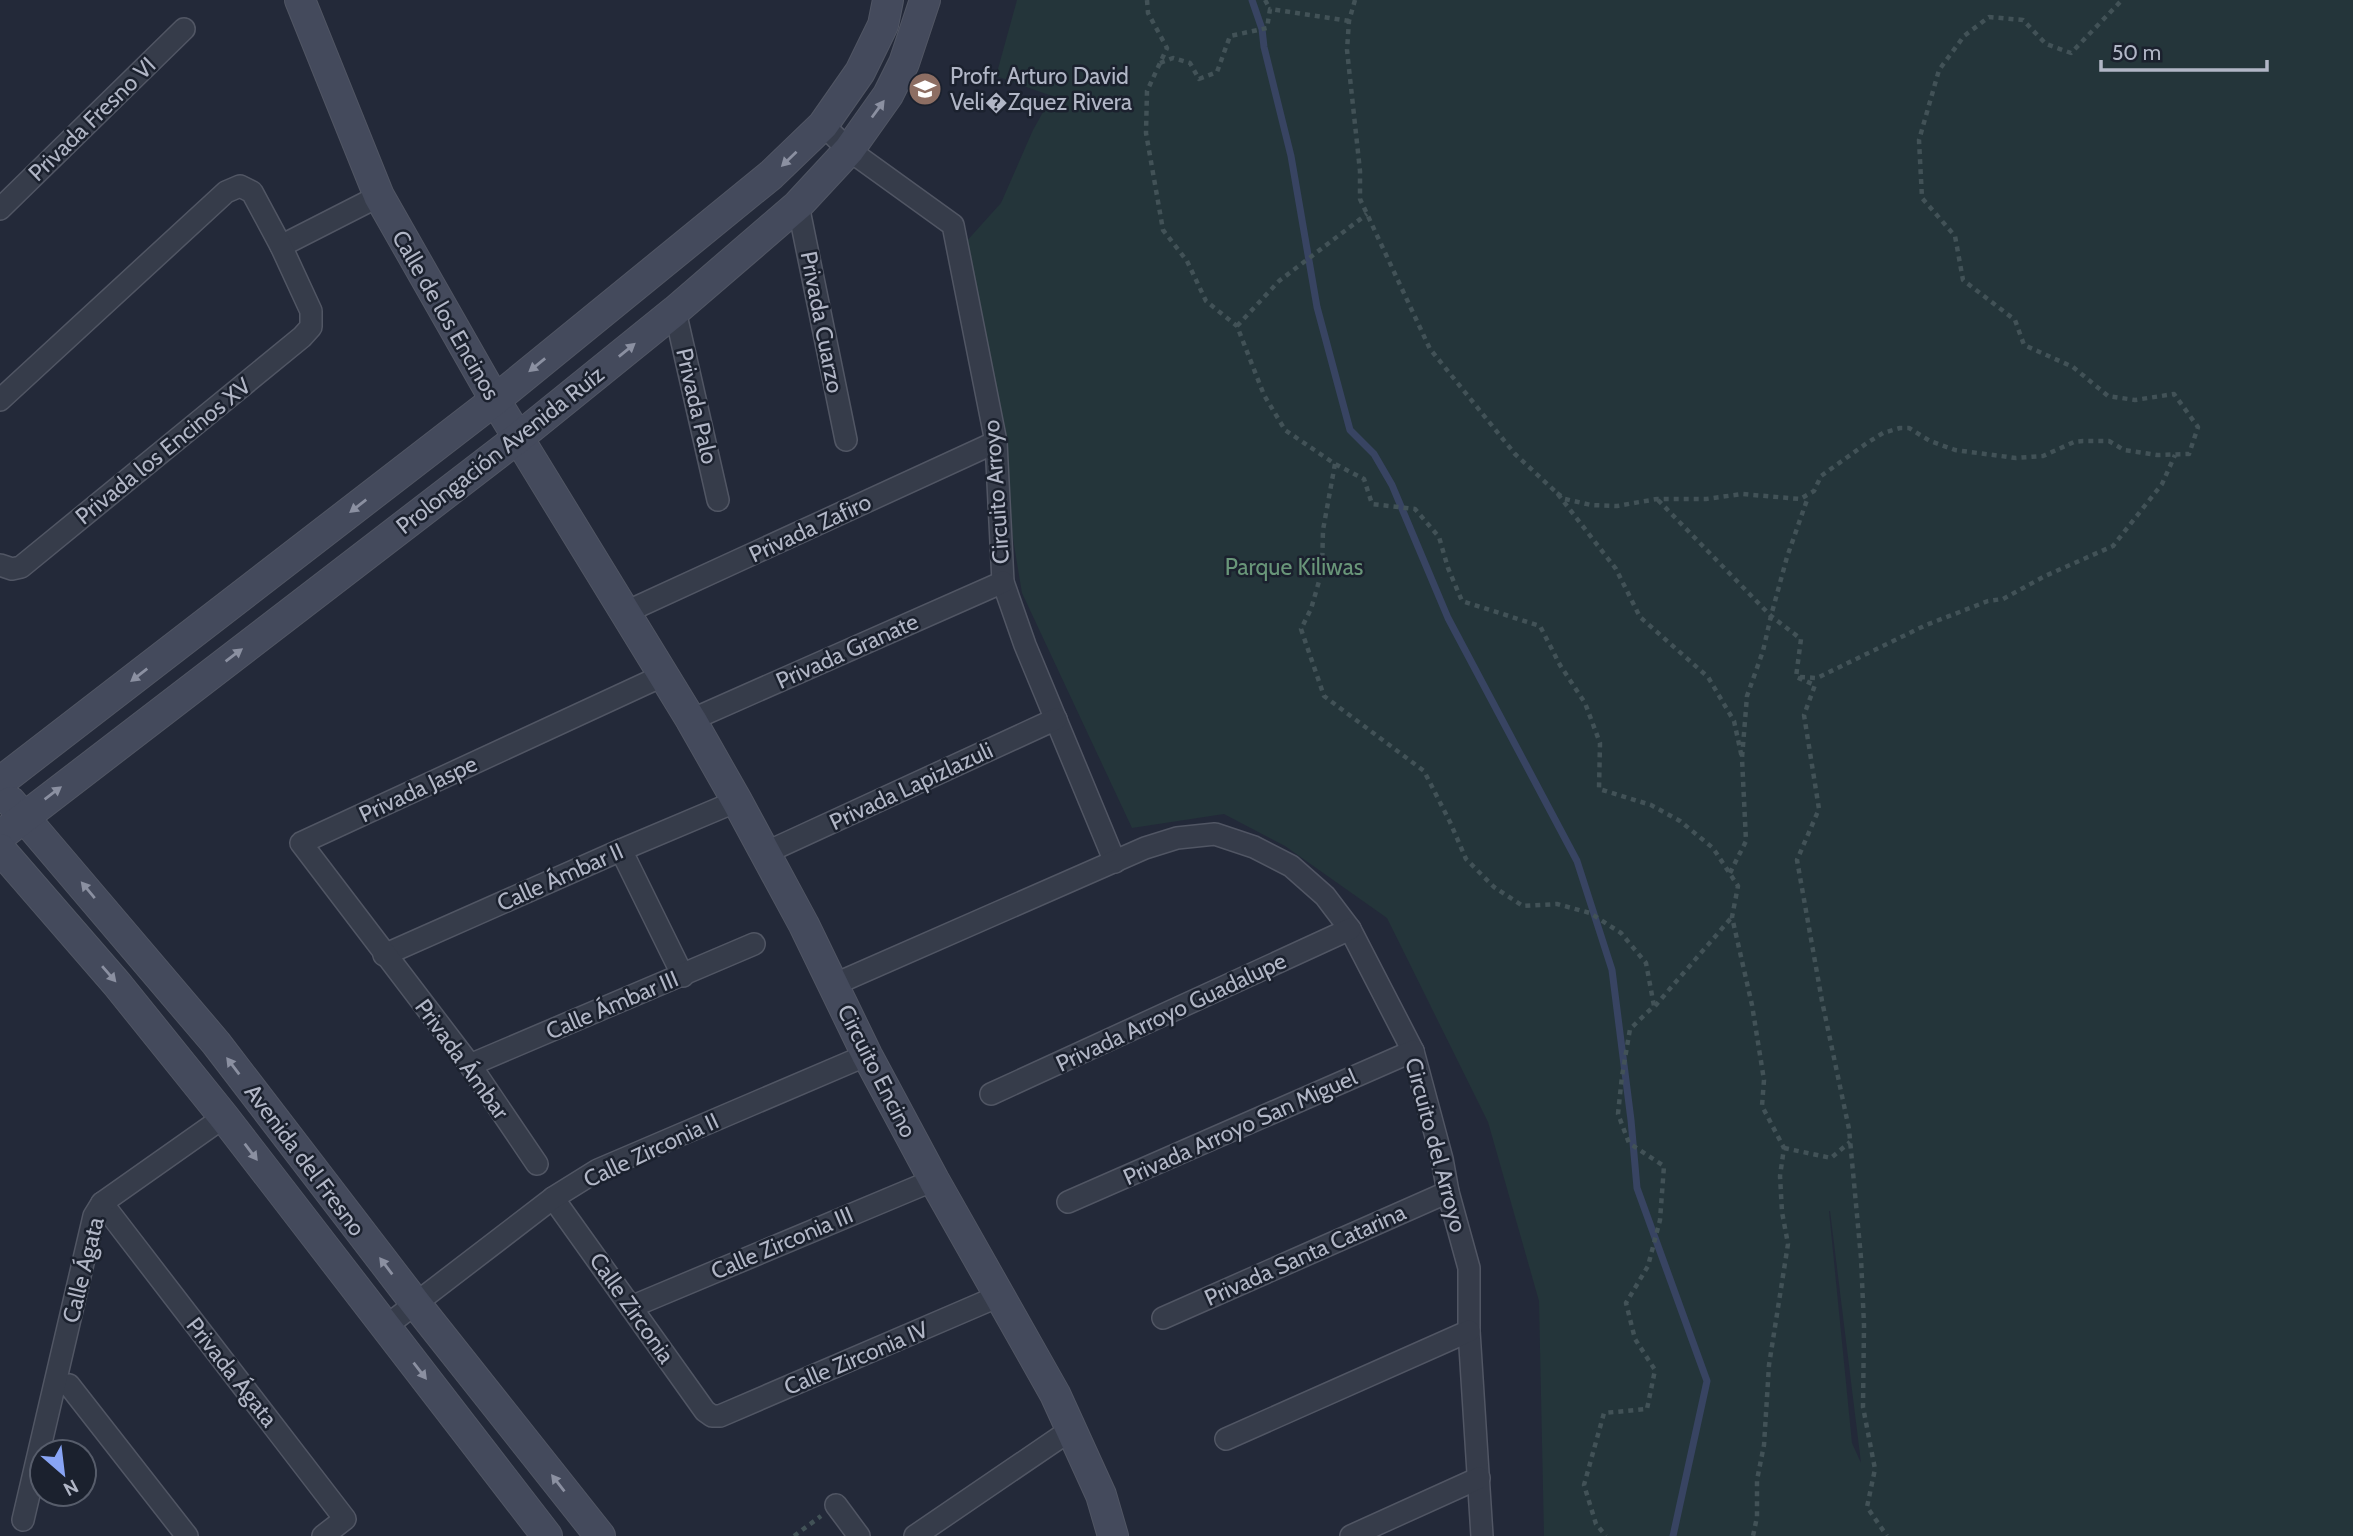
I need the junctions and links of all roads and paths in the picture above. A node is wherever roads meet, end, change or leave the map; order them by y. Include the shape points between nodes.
1 (300, 0) edge
2 (888, 0) edge
3 (925, 0) edge
4 (1147, 0) edge
5 (1265, 0) edge
6 (1354, 0) edge
7 (2122, 0) edge
8 (1270, 9) junction
9 (1349, 21) junction
10 (184, 29) dead end
11 (1159, 64) junction
12 (823, 125) junction
13 (849, 150) junction
14 (379, 196) junction
15 (798, 205) junction
16 (0, 209) edge
17 (1367, 214) junction
18 (281, 246) junction
19 (675, 311) junction
20 (1237, 326) junction
21 (0, 400) edge
22 (495, 400) junction
23 (518, 438) junction
24 (846, 440) dead end
25 (996, 442) junction
26 (2175, 454) junction
27 (1335, 464) junction
28 (1557, 493) junction
29 (1809, 496) junction
30 (1657, 499) junction
31 (718, 500) dead end
32 (6, 567) edge
33 (1003, 582) junction
34 (624, 613) junction
35 (1771, 616) junction
36 (662, 676) junction
37 (1796, 677) junction
38 (1056, 719) junction
39 (691, 720) junction
40 (1742, 758) junction
41 (0, 782) edge
42 (0, 791) edge
43 (737, 801) junction
44 (24, 815) junction
45 (0, 836) edge
46 (0, 849) edge
47 (621, 850) junction
48 (765, 853) junction
49 (1115, 862) junction
50 (1730, 873) junction
51 (1732, 917) junction
52 (1350, 929) junction
53 (754, 944) dead end
54 (384, 955) junction
55 (683, 976) junction
56 (833, 985) junction
57 (1654, 1006) junction
58 (1413, 1051) junction
59 (867, 1055) junction
60 (470, 1065) junction
61 (991, 1094) dead end
62 (224, 1117) junction
63 (1850, 1141) junction
64 (1784, 1147) junction
65 (537, 1164) dead end
66 (934, 1180) junction
67 (1448, 1192) junction
68 (553, 1198) junction
69 (1068, 1202) dead end
70 (102, 1203) junction
71 (999, 1296) junction
72 (416, 1304) junction
73 (631, 1307) junction
74 (1163, 1318) dead end
75 (385, 1327) junction
76 (1469, 1331) junction
77 (69, 1385) dead end
78 (712, 1416) joint
79 (1072, 1429) junction
80 (1226, 1439) dead end
81 (1479, 1478) junction
82 (836, 1504) joint
83 (23, 1520) dead end
84 (187, 1536) edge
85 (323, 1536) edge
86 (547, 1536) edge
87 (600, 1536) edge
88 (794, 1536) edge
89 (859, 1536) edge
90 (915, 1536) edge
91 (1113, 1536) edge
92 (1351, 1536) edge
93 (1482, 1536) edge
94 (1606, 1536) edge
95 (1753, 1536) edge
96 (1887, 1536) edge

1 - 14 street, Calle de los Encinos
2 - 12 street, Prolongación Avenida Ruíz via 883,25 860,72
13 -> 3 street, Prolongación Avenida Ruíz via 888,95
4 - 11 path via 1148,13 1167,48
5 - 8 path
6 - 9 path
7 - 26 path via 2071,53 2046,44 2023,20 1989,18 1964,36 1939,70 1919,139 1922,198 1955,236 1963,279 2015,320 2024,345 2073,367 2108,396 2135,400 2174,394 2197,427 2189,454
8 - 9 path
8 - 11 path via 1267,28 1230,36 1217,72 1199,79 1190,63 1173,58
9 - 17 path via 1347,50 1360,199
10 - 16 street, Privada Fresno VI
11 - 20 path via 1147,90 1146,133 1163,230 1187,261 1206,302
12 - 13 street, Circuito Arroyo
12 -> 22 street, Prolongación Avenida Ruíz via 771,175
13 - 15 street, Prolongación Avenida Ruíz
13 - 25 street, Circuito Arroyo via 953,225
14 - 18 street
14 - 22 street, Calle de los Encinos
15 - 19 street, Prolongación Avenida Ruíz
15 - 24 street, Privada Cuarzo
17 - 20 path via 1279,281
17 - 28 path via 1430,349 1515,454
18 - 21 street via 252,192 240,186 226,192
18 - 32 street, Privada los Encinos XV via 311,311 311,327 21,567
23 -> 19 street, Prolongación Avenida Ruíz
19 - 31 street, Privada Palo
20 - 27 path via 1264,395 1285,430
22 - 23 street, Calle de los Encinos
22 -> 41 street, Prolongación Avenida Ruíz
23 - 34 street, Calle de los Encinos
44 -> 23 street, Prolongación Avenida Ruíz
25 - 33 street, Circuito Arroyo
25 - 34 street, Privada Zafiro
26 - 29 path via 2124,450 2109,441 2083,441 2043,456 2016,458 1955,450 1900,428 1883,433 1821,476
26 - 37 path via 2162,484 2113,546 2003,599 1926,625 1817,678
27 - 50 path via 1364,479 1372,504 1415,509 1438,537 1462,601 1540,625 1585,703 1600,743 1599,789 1651,805 1681,821 1713,848
27 - 57 path via 1323,530 1322,570 1301,629 1324,696 1424,771 1465,859 1494,887 1523,906 1557,904 1590,913 1621,933 1646,963
28 - 30 path via 1591,505
28 - 40 path via 1616,569 1640,617 1709,677 1734,721
29 - 30 path
29 - 35 path
30 - 35 path
33 - 38 street, Circuito Arroyo
33 - 39 street, Privada Granate
34 - 36 street, Circuito Encino
35 - 37 path via 1801,639
35 - 40 path via 1747,696
36 - 39 street, Circuito Encino
36 - 54 street, Privada Jaspe via 301,843
37 - 63 path via 1815,685 1804,715 1819,809 1797,860
38 - 48 street, Privada Lapizlazuli
38 - 49 street, Circuito Arroyo
39 - 43 street, Circuito Encino
40 - 50 path via 1746,841
42 - 44 street, Avenida del Fresno
43 - 47 street, Calle Ámbar II
43 - 48 street, Circuito Encino
44 - 45 street, Prolongación Avenida Ruíz
72 -> 44 street, Avenida del Fresno via 216,1043
46 -> 62 street, Avenida del Fresno
47 - 54 street, Calle Ámbar II
47 - 55 street
48 - 56 street, Circuito Encino
49 - 52 street, Circuito del Arroyo via 1177,838 1215,834 1291,866 1325,896
49 - 56 street, Circuito del Arroyo
50 - 51 path via 1738,886
51 - 57 path
51 - 64 path via 1764,1080 1762,1106
52 - 58 street, Circuito del Arroyo
52 - 61 street, Privada Arroyo Guadalupe
53 - 55 street, Calle Ámbar III
54 - 60 street, Privada Ámbar
55 - 60 street, Calle Ámbar III
56 - 59 street, Circuito Encino
57 - 94 path via 1630,1029 1618,1114 1629,1143 1664,1166 1660,1220 1650,1257 1626,1303 1635,1339 1655,1370 1647,1409 1604,1413 1584,1485 1596,1524
58 - 67 street, Circuito del Arroyo
58 - 69 street, Privada Arroyo San Miguel
59 - 66 street, Circuito Encino
59 - 68 street, Calle Zirconia II via 598,1170
60 - 65 street, Privada Ámbar
62 - 70 street, Calle Ágata
62 -> 75 street, Avenida del Fresno
63 - 64 path via 1830,1158
63 - 96 path via 1861,1258 1863,1407 1875,1469 1867,1507
64 - 95 path via 1780,1176 1788,1244 1769,1364 1765,1446
66 - 71 street, Circuito Encino
66 - 73 street, Calle Zirconia III
67 - 74 street, Privada Santa Catarina
67 - 76 street, Circuito del Arroyo via 1469,1268
68 - 72 street, Calle Zirconia II
68 - 73 street, Calle Zirconia
70 - 83 street, Calle Ágata via 94,1216
70 - 85 street, Privada Ágata via 345,1519
71 - 78 street, Calle Zirconia IV
71 - 79 street, Circuito Encino
72 - 75 street, Calle Zirconia II
87 -> 72 street, Avenida del Fresno
73 - 78 street, Calle Zirconia
75 -> 86 street, Avenida del Fresno
76 - 80 street
76 - 81 street, Circuito del Arroyo
77 - 84 street
79 - 90 street
79 - 91 street, Circuito Encino
81 - 92 street
81 - 93 street, Circuito del Arroyo
82 - 88 path
82 - 89 street

